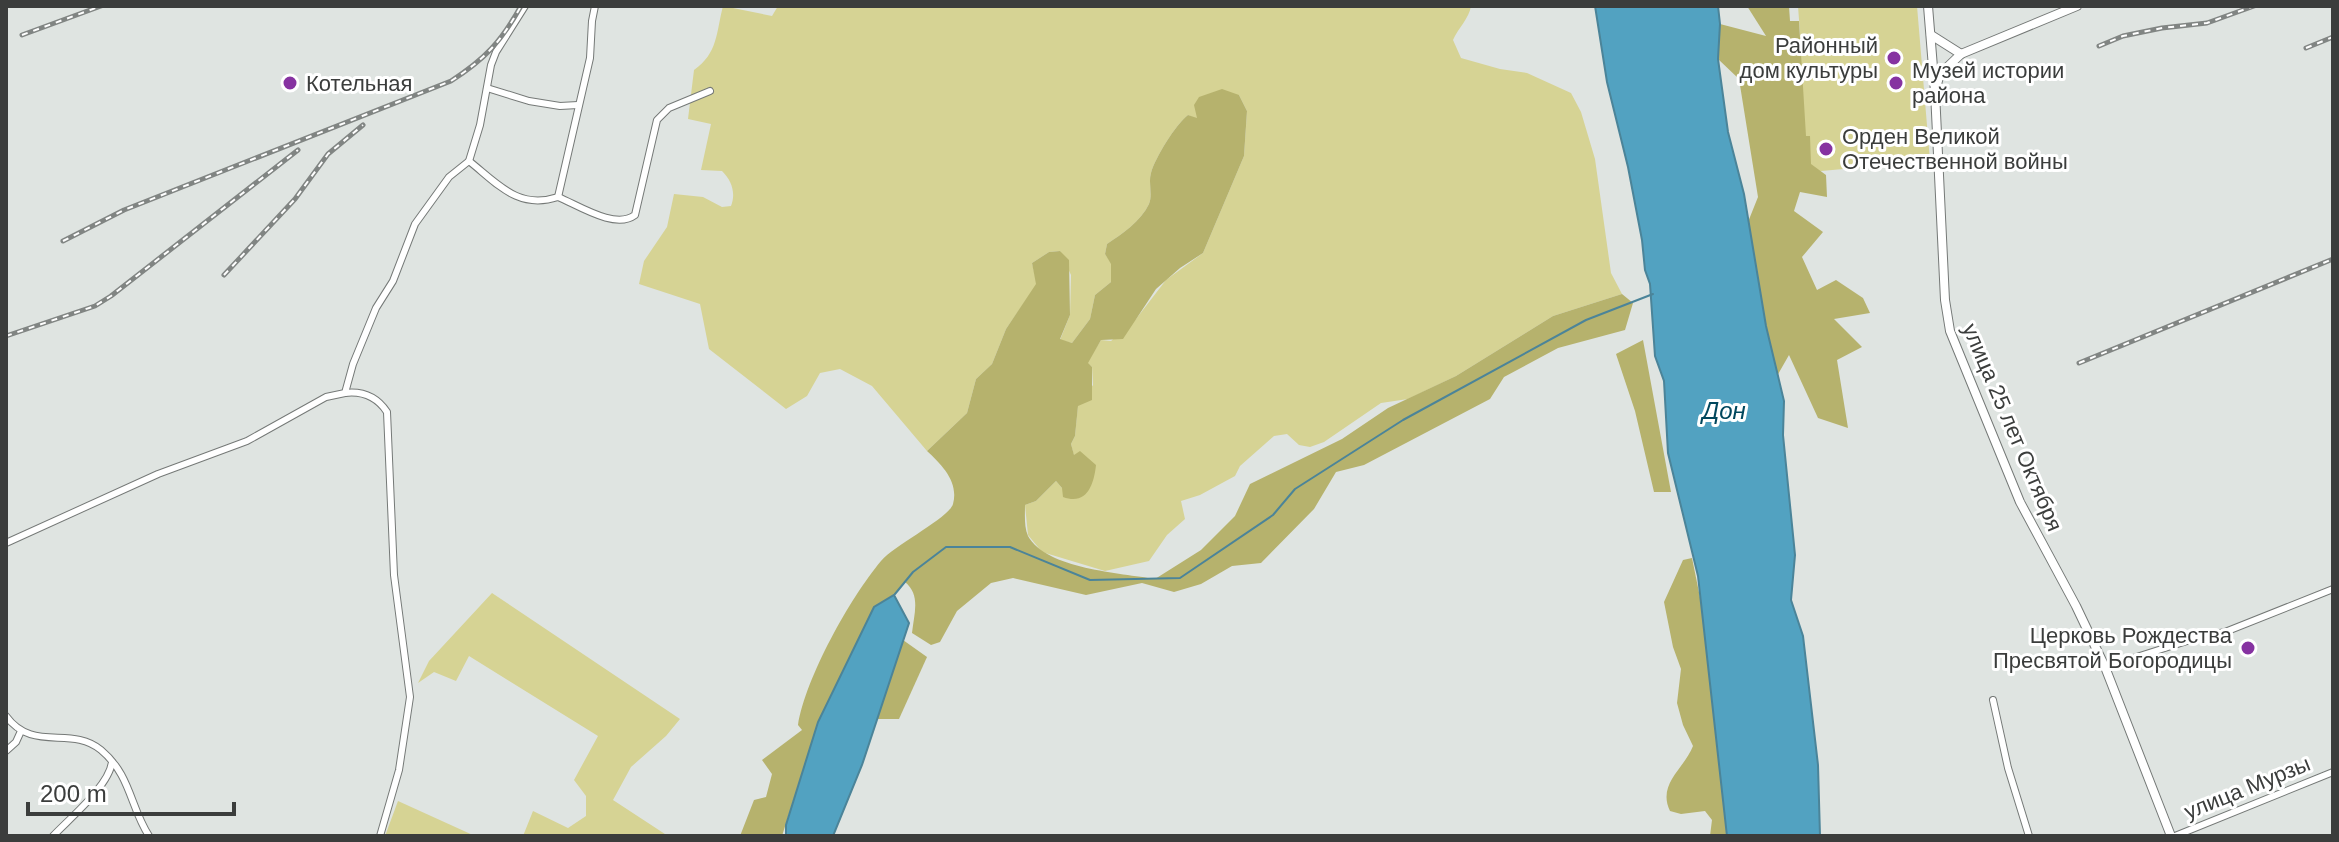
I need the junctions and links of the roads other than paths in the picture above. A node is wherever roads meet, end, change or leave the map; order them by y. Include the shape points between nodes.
1 (525, 6) edge
2 (595, 6) edge
3 (1928, 6) edge
4 (2077, 6) edge
5 (1931, 35) junction
6 (1961, 54) junction
7 (487, 88) junction
8 (710, 91) dead end
9 (1935, 92) junction
10 (578, 105) junction
11 (469, 161) junction
12 (558, 197) junction
13 (345, 393) junction
14 (6, 543) edge
15 (2333, 589) edge
16 (2105, 667) junction
17 (1993, 700) dead end
18 (6, 716) edge
19 (21, 731) junction
20 (6, 751) edge
21 (112, 762) junction
22 (2333, 772) edge
23 (53, 836) edge
24 (149, 836) edge
25 (380, 836) edge
26 (2029, 836) edge
27 (2173, 836) edge

1 - 7 street via 496,52
2 - 10 street
3 - 5 street, улица 25 лет Октября
4 - 6 street
5 - 6 street
5 - 9 street, улица 25 лет Октября
6 - 9 street via 1940,74
7 - 10 street via 529,101
7 - 11 street
8 - 12 street via 669,108 657,120 635,215 629,220 605,217
9 - 16 street, улица 25 лет Октября via 1950,331 2020,502
10 - 12 street
11 - 12 street via 525,200
11 - 13 street via 449,177 415,224
13 - 14 street via 326,397 247,441 158,474
13 - 25 street via 367,395 387,412 394,575 410,697 399,770
15 - 16 street via 2225,632
16 - 27 street, улица 25 лет Октября
17 - 26 street
18 - 19 street
19 - 20 street
19 - 21 street via 37,738 90,742
21 - 23 street via 103,784
21 - 24 street via 130,789
22 - 27 street, улица Мурзы

